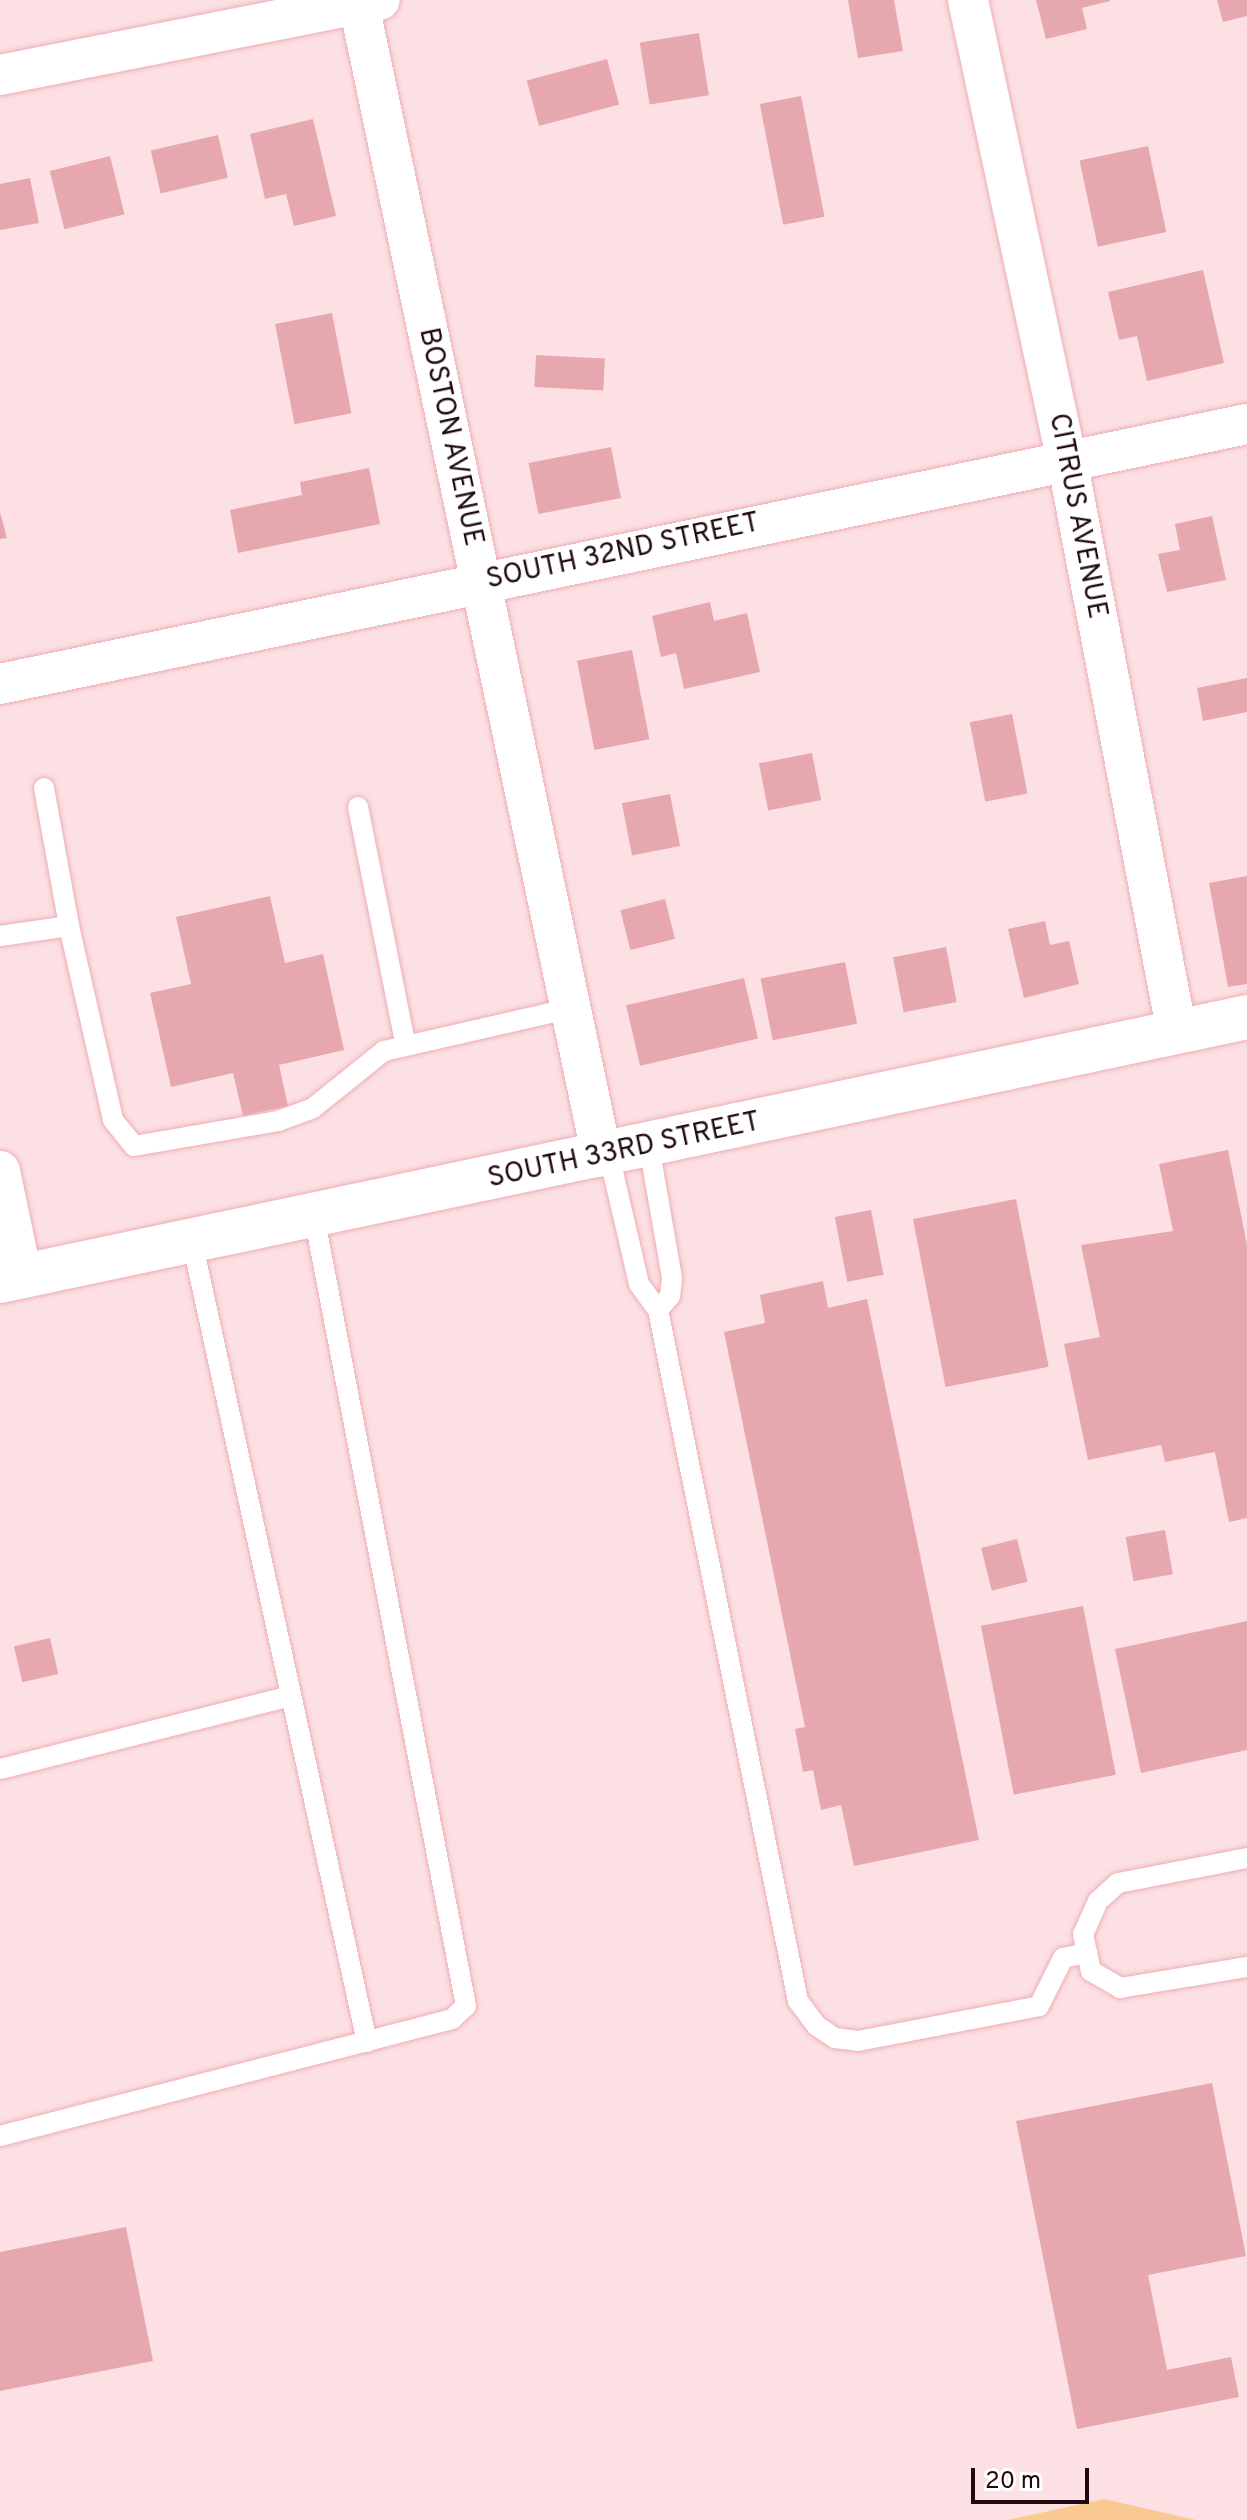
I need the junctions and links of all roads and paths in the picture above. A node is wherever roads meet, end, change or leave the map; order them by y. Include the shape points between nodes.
1 (968, 0) edge
2 (365, 1) edge
3 (0, 75) edge
4 (1247, 424) edge
5 (1067, 460) junction
6 (481, 581) junction
7 (0, 684) edge
8 (44, 788) dead end
9 (358, 807) dead end
10 (69, 926) junction
11 (0, 936) edge
12 (571, 1008) junction
13 (1245, 1027) edge
14 (1177, 1033) junction
15 (405, 1043) junction
16 (620, 1153) junction
17 (0, 1171) edge
18 (314, 1216) junction
19 (192, 1241) junction
20 (11, 1279) edge
21 (658, 1310) junction
22 (290, 1696) junction
23 (0, 1769) edge
24 (1247, 1858) edge
25 (1087, 1953) junction
26 (1247, 1967) edge
27 (367, 2042) junction
28 (0, 2136) edge

1 - 5 street, CITRUS AVENUE
2 - 3 street
2 - 6 street, BOSTON AVENUE
4 - 5 street, SOUTH 32ND STREET
5 - 6 street, SOUTH 32ND STREET
5 - 14 street, CITRUS AVENUE
6 - 7 street, SOUTH 32ND STREET
6 - 12 street, BOSTON AVENUE
8 - 10 lane
9 - 15 lane
10 - 11 lane
10 - 15 lane via 113,1120 134,1146 301,1113 384,1051
12 - 15 lane
12 - 16 street, BOSTON AVENUE
13 - 14 street, SOUTH 33RD STREET
14 - 16 street, SOUTH 33RD STREET
16 - 18 street, SOUTH 33RD STREET
16 - 21 lane via 639,1284
16 - 21 lane via 672,1278 670,1296
17 - 20 street
18 - 19 street, SOUTH 33RD STREET
18 - 27 lane via 466,2006 452,2019
19 - 20 street, SOUTH 33RD STREET
19 - 22 lane
21 - 25 lane via 798,2001 817,2026 835,2038 858,2041 1039,2006 1063,1958
22 - 23 lane
22 - 27 lane
24 - 25 lane via 1118,1883 1098,1901 1083,1934
25 - 26 lane via 1091,1971 1120,1988
27 - 28 lane

